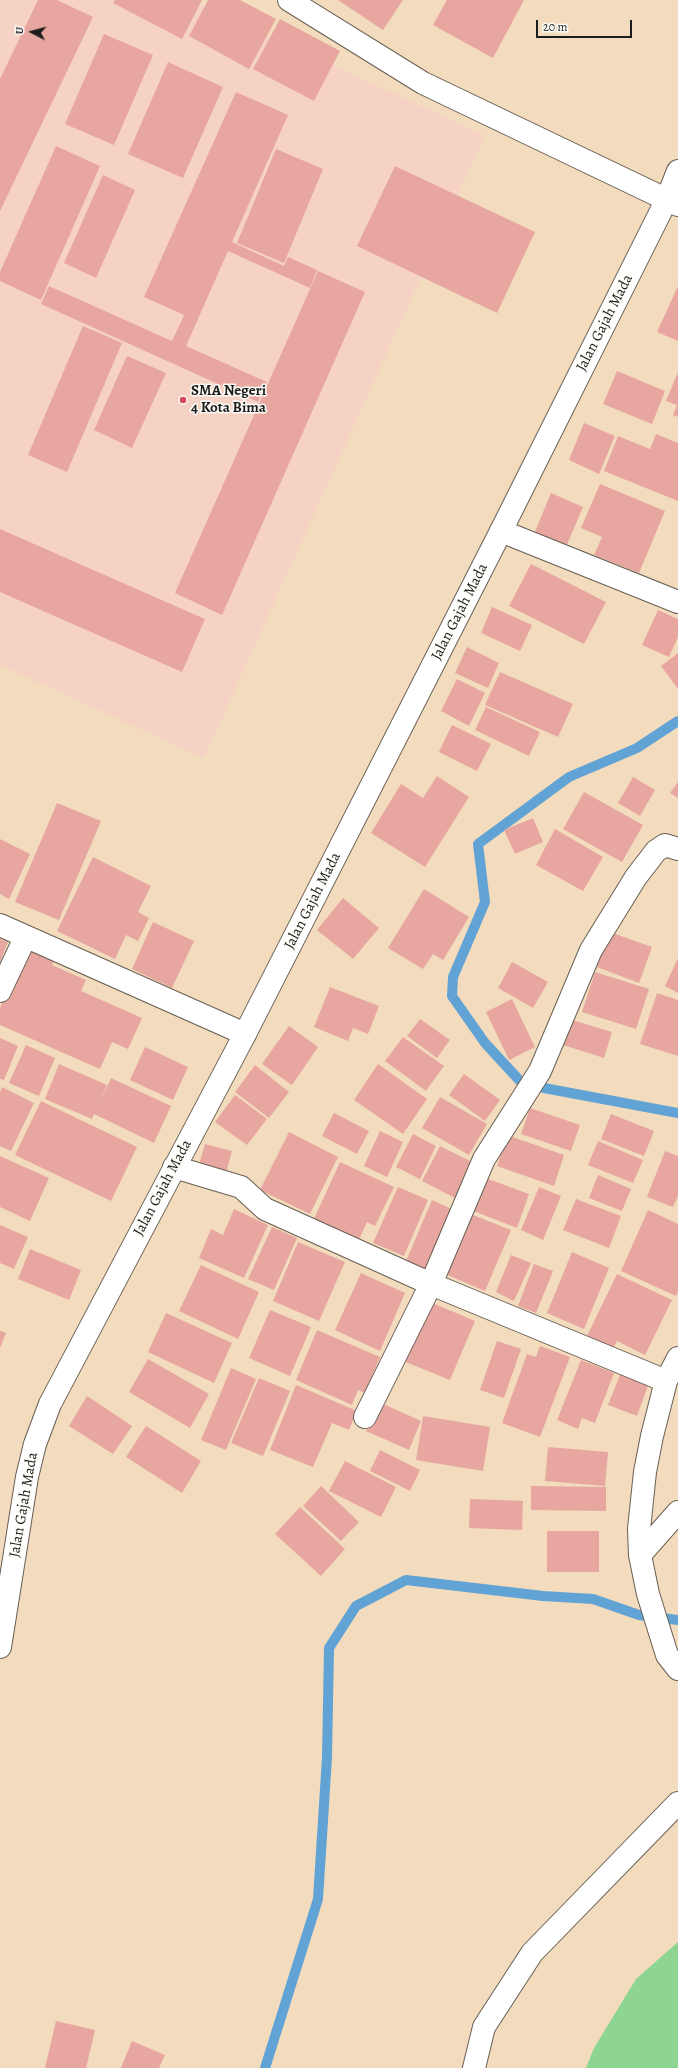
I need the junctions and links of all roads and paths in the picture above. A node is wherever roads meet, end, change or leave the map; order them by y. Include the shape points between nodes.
1 (289, 0) edge
2 (678, 170) edge
3 (672, 202) edge
4 (501, 531) junction
5 (678, 602) edge
6 (678, 849) edge
7 (0, 925) edge
8 (25, 938) junction
9 (0, 991) edge
10 (245, 1034) junction
11 (174, 1167) junction
12 (431, 1284) junction
13 (678, 1358) edge
14 (666, 1381) junction
15 (365, 1417) dead end
16 (678, 1512) edge
17 (640, 1555) junction
18 (2, 1624) edge
19 (0, 1647) edge
20 (678, 1669) edge
21 (678, 1802) edge
22 (474, 2068) edge

1 - 3 street via 423,83
2 - 3 street, Jalan Gajah Mada
3 - 4 street, Jalan Gajah Mada
4 - 5 street
4 - 10 street, Jalan Gajah Mada
6 - 12 street via 665,845 656,851 636,877 591,950 540,1071 484,1159
7 - 8 street
8 - 9 street
8 - 10 street
10 - 11 street, Jalan Gajah Mada
11 - 12 street via 241,1187 265,1209
11 - 18 street, Jalan Gajah Mada via 50,1404 27,1477
12 - 14 street
12 - 15 street
13 - 14 street
14 - 17 street via 645,1472
16 - 17 street
17 - 20 street via 648,1594 667,1655
18 - 19 street, Jalan Gajah Mada
21 - 22 street via 532,1953 484,2027

